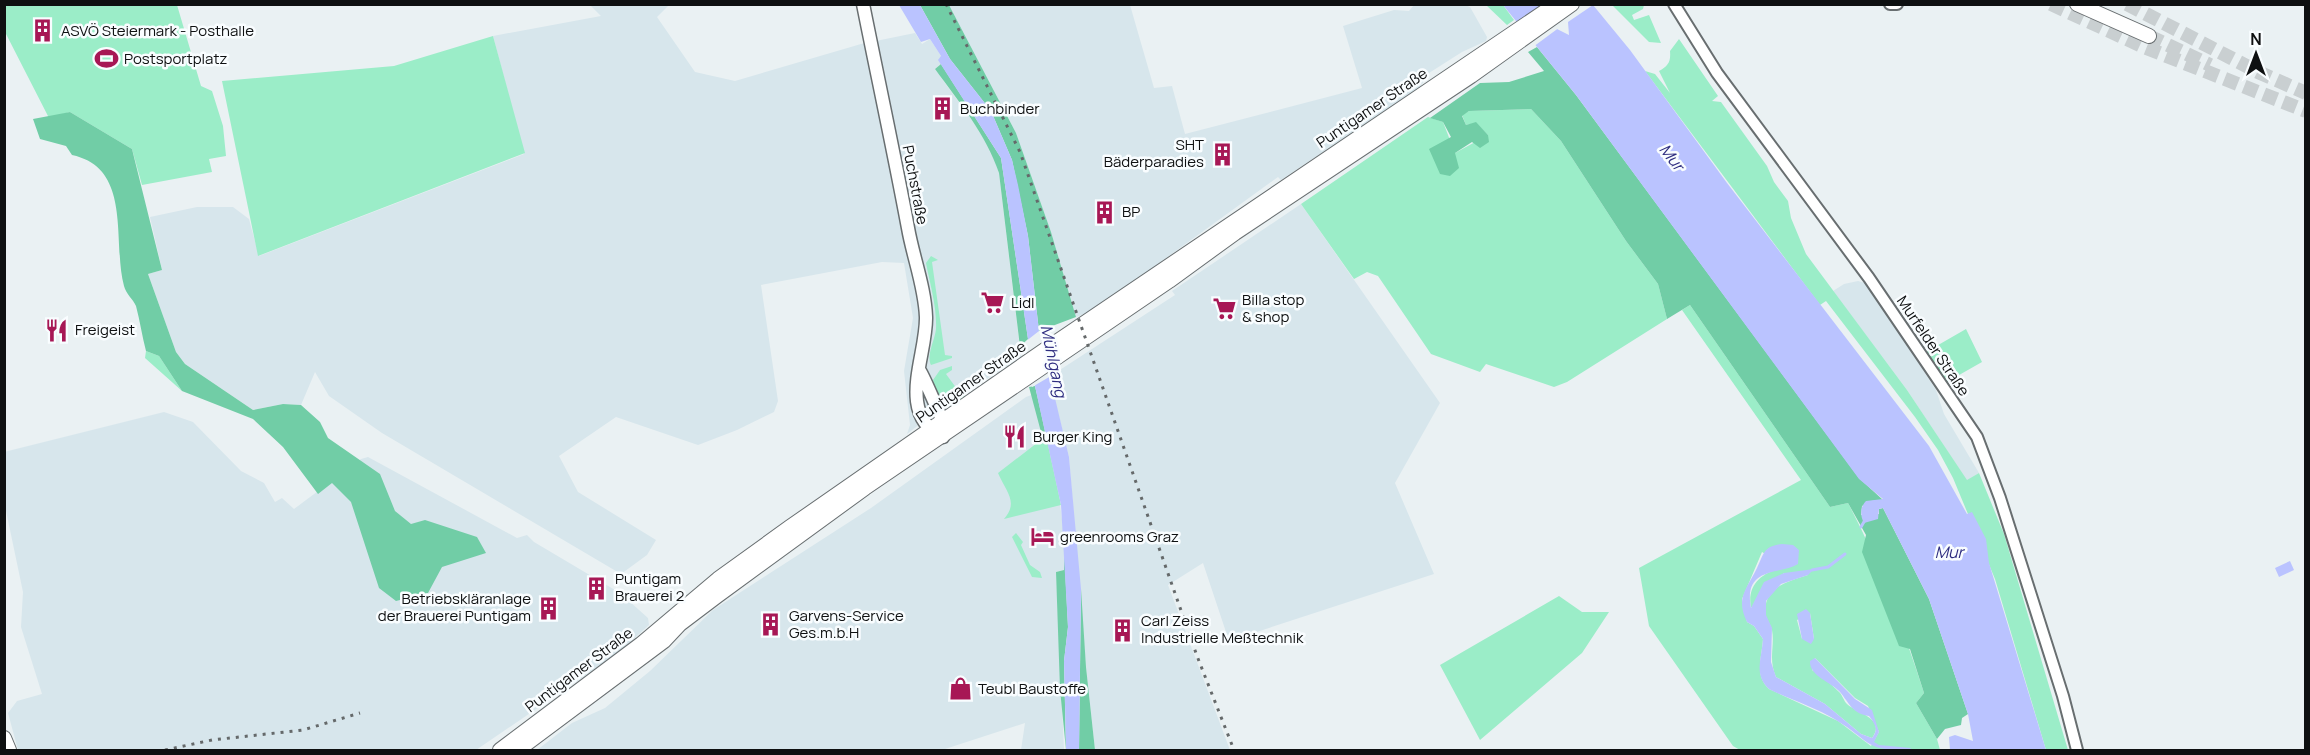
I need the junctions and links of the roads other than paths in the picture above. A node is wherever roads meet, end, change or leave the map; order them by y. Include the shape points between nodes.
1 (863, 4) edge
2 (1556, 4) edge
3 (1572, 4) edge
4 (1674, 4) edge
5 (1890, 4) edge
6 (1897, 4) edge
7 (2077, 4) edge
8 (2098, 4) edge
9 (1507, 43) junction
10 (920, 371) junction
11 (1025, 372) junction
12 (943, 422) junction
13 (937, 434) junction
14 (4, 738) edge
15 (9, 750) edge
16 (500, 750) edge
17 (518, 750) edge
18 (2077, 750) edge

1 - 10 main road, Puchstraße via 924,302
2 - 9 main road
3 - 9 main road
4 - 18 street, Murfelder Straße via 1717,73 1869,278 1977,437 2000,498
5 - 6 street
7 - 8 main road via 2151,33
9 - 11 main road, Puntigamer Straße via 1239,221
10 - 12 main road, Puchstraße
10 - 13 main road, Puchstraße via 915,378 919,408
11 - 12 main road, Puntigamer Straße
11 - 13 main road, Puntigamer Straße
12 - 13 main road, Puntigamer Straße
13 - 16 main road, Puntigamer Straße via 718,579 641,644
13 - 17 main road, Puntigamer Straße via 717,596 664,641
14 - 15 main road

